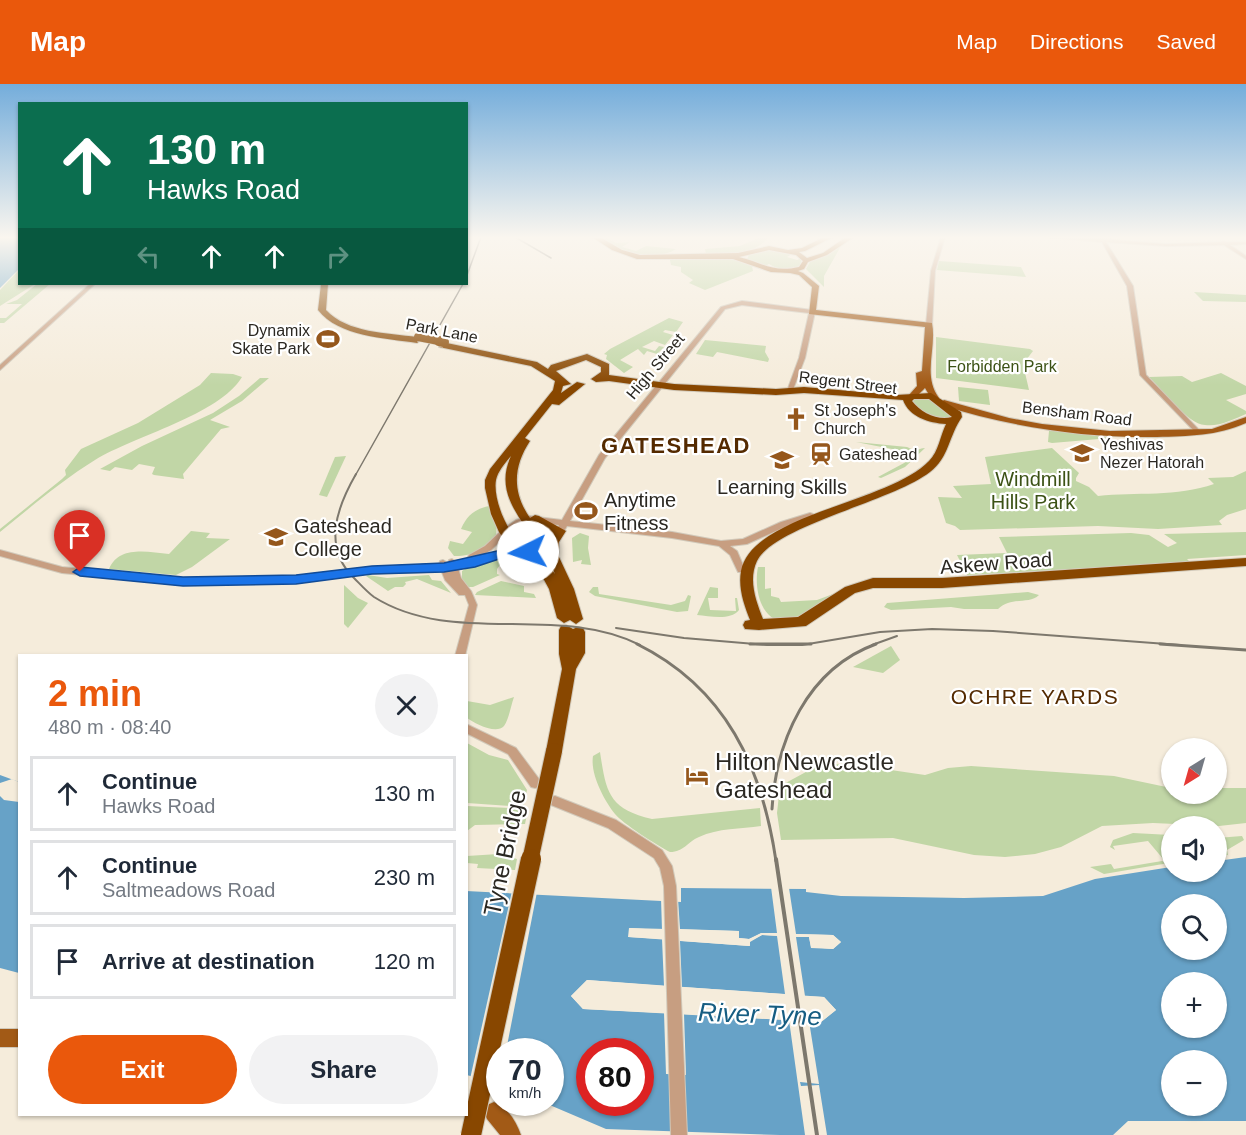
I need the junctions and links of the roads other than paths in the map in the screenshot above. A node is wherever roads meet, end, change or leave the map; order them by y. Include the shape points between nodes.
1 (90, 286) edge
2 (324, 286) edge
3 (330, 286) edge
4 (815, 286) edge
5 (820, 286) edge
6 (932, 286) edge
7 (1130, 286) edge
8 (326, 312) junction
9 (814, 312) junction
10 (926, 324) junction
11 (443, 344) junction
12 (561, 364) junction
13 (606, 366) junction
14 (0, 368) edge
15 (597, 379) junction
16 (557, 380) junction
17 (629, 381) junction
18 (580, 384) junction
19 (661, 386) junction
20 (790, 391) junction
21 (912, 395) junction
22 (940, 401) junction
23 (912, 408) junction
24 (975, 414) junction
25 (933, 420) junction
26 (1246, 420) edge
27 (953, 421) junction
28 (1199, 433) junction
29 (574, 505) junction
30 (810, 516) junction
31 (550, 520) junction
32 (532, 524) junction
33 (587, 524) junction
34 (560, 530) junction
35 (505, 531) junction
36 (721, 544) junction
37 (523, 550) junction
38 (0, 553) edge
39 (470, 563) junction
40 (548, 563) junction
41 (1246, 564) edge
42 (448, 565) junction
43 (741, 570) junction
44 (456, 577) junction
45 (471, 600) junction
46 (751, 602) junction
47 (794, 623) junction
48 (571, 625) junction
49 (756, 627) junction
50 (461, 654) edge
51 (569, 669) junction
52 (468, 729) edge
53 (535, 783) dead end
54 (555, 801) dead end
55 (0, 1038) edge
56 (18, 1038) edge
57 (498, 1116) edge
58 (471, 1135) edge
59 (511, 1135) edge
60 (679, 1135) edge

1 - 14 street
2 - 8 highway via 321,307
3 - 8 highway
4 - 9 main road
5 - 9 main road
6 - 10 street
7 - 28 street via 1143,375
8 - 11 highway, Park Lane, bridge via 328,319 343,325
9 - 10 main road
9 - 19 street, High Street via 748,304 725,307
9 - 20 street
10 - 21 main road via 921,385
10 - 22 main road via 929,392
11 - 12 highway, Park Lane
11 - 16 highway, Park Lane via 534,364
12 - 13 highway, Park Lane via 585,357
12 - 16 highway via 552,370
13 - 15 highway via 607,372
13 - 17 highway, Park Lane
15 - 17 highway, Park Lane
15 - 18 highway, Park Lane
16 - 18 highway, Park Lane
16 - 35 highway via 557,391 491,475 491,494
17 - 19 highway, Park Lane
18 - 32 highway via 562,396 517,453 510,487 515,504
19 - 20 highway, Park Lane
19 - 29 street, High Street via 602,457
20 - 21 highway, Regent Street via 896,398
20 - 23 highway, Regent Street via 896,402
21 - 22 highway, Regent Street
21 - 23 highway via 907,401
22 - 24 main road, Bensham Road
22 - 27 highway via 957,414
23 - 25 highway, Regent Street
24 - 27 main road, Bensham Road
24 - 28 main road, Bensham Road via 1105,434
25 - 27 highway
25 - 30 highway via 939,428 938,438 924,461
26 - 28 main road, Bensham Road via 1222,430
27 - 46 highway via 941,454 924,471 782,534 761,548 747,573
29 - 31 street via 564,516
29 - 33 street
29 - 34 street, High Street
30 - 36 street via 744,542
30 - 43 highway via 760,541 748,553
31 - 32 street
31 - 34 street
32 - 34 highway
32 - 35 street
32 - 37 street via 531,543
32 - 40 highway
33 - 34 street
33 - 36 street
34 - 40 highway
35 - 37 highway via 513,544
35 - 42 street via 488,551
36 - 43 street via 734,553
37 - 39 street
37 - 40 highway
38 - 42 street via 63,570 183,582 308,579
39 - 42 street
39 - 44 street
40 - 48 highway via 571,595
41 - 47 highway, Askew Road via 942,583 873,583 850,590 809,619
41 - 49 highway, Askew Road via 892,588 853,597 801,628
42 - 44 street
42 - 45 street via 451,584
43 - 49 highway via 740,586
44 - 45 street
45 - 50 street via 472,612
46 - 47 highway via 770,619
46 - 49 highway
47 - 49 highway, Askew Road
48 - 51 highway via 566,654
48 - 51 highway, Tyne Bridge via 578,653
51 - 58 highway, Tyne Bridge, bridge
52 - 53 street via 504,745
54 - 60 street via 612,824 658,854 666,866
55 - 56 main road
57 - 59 main road

